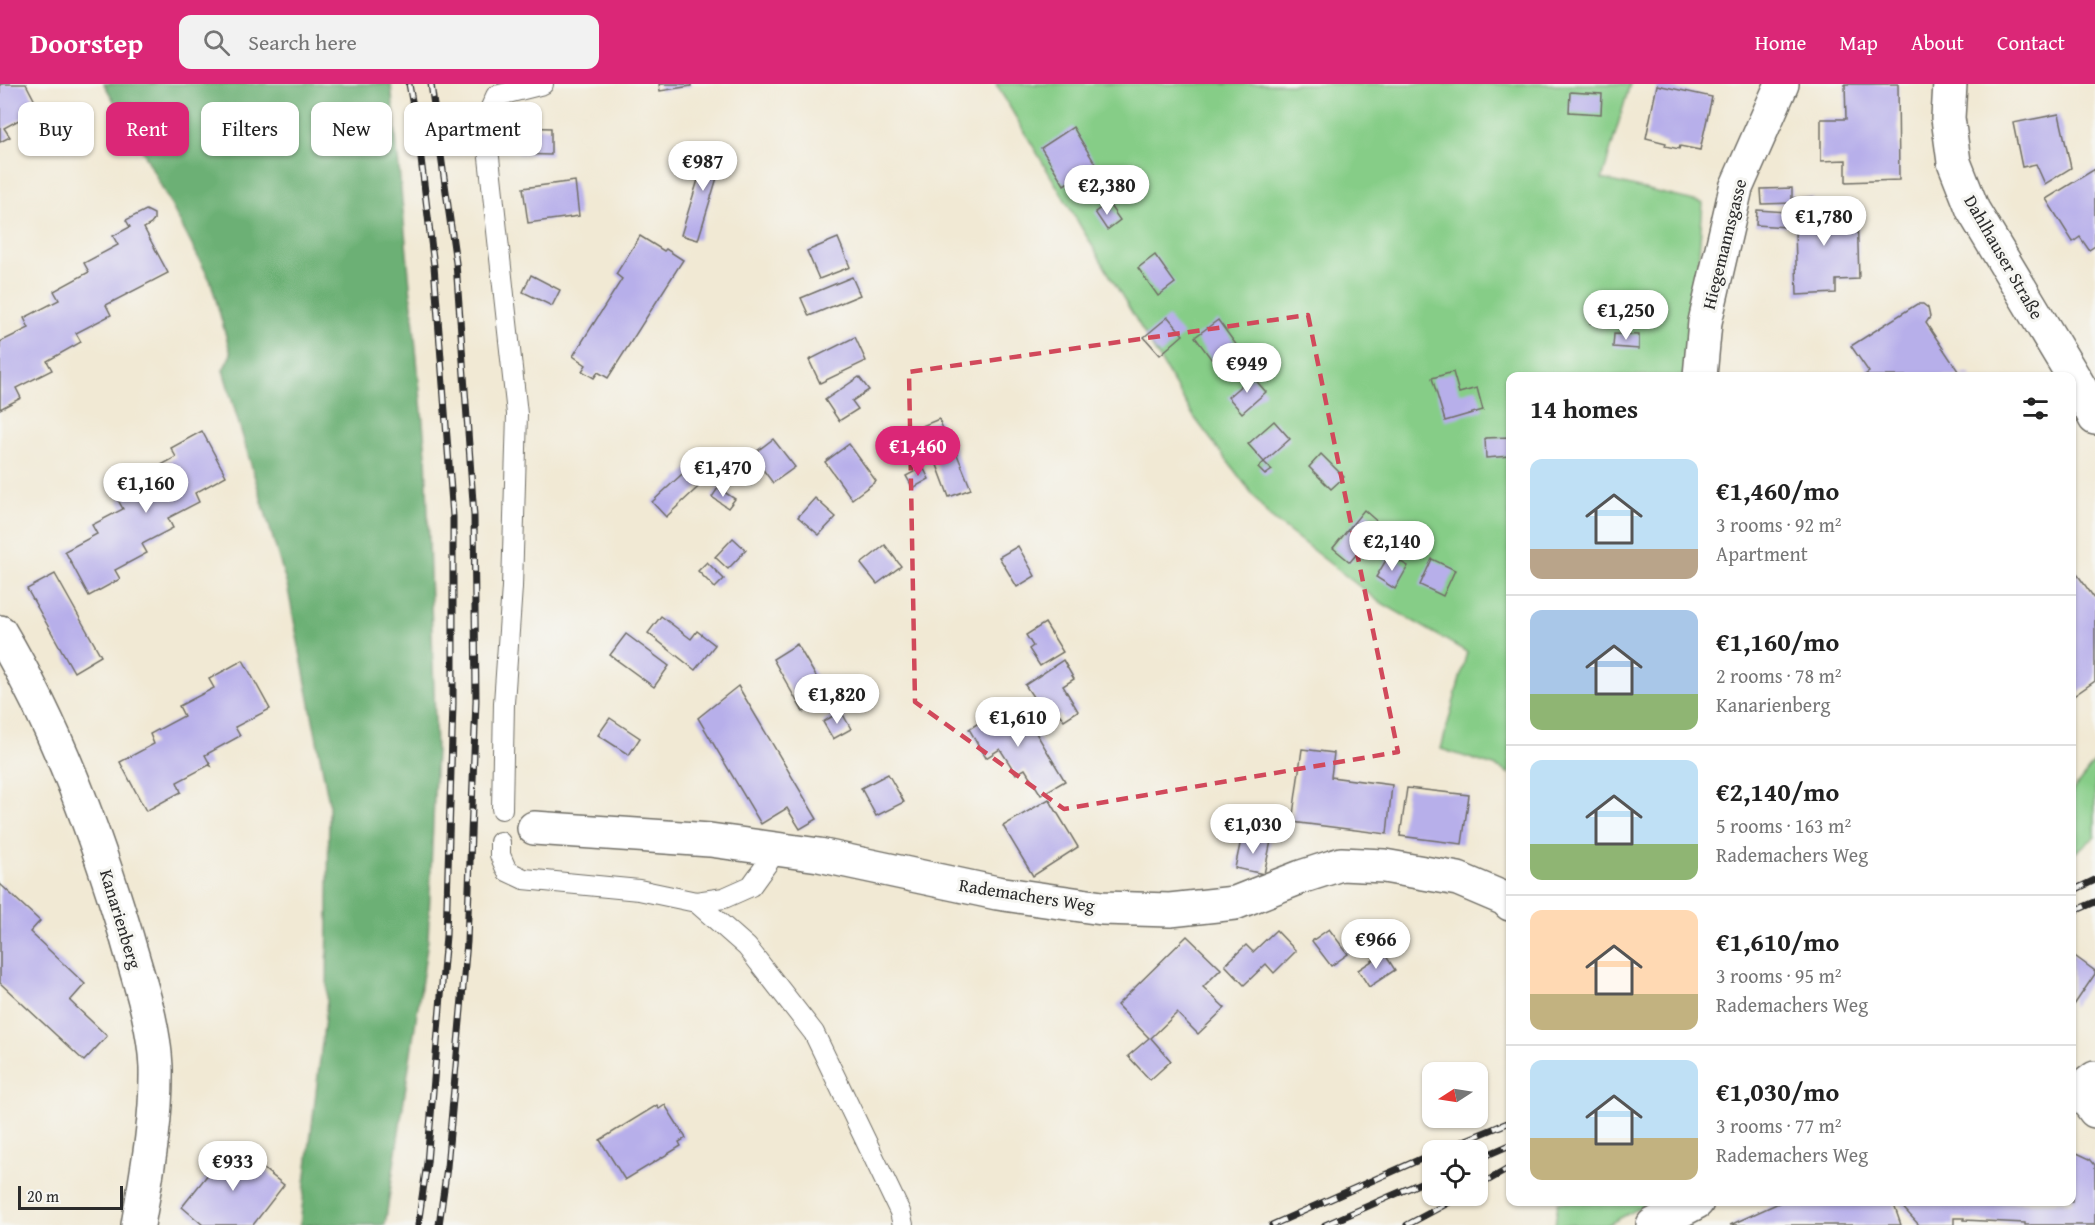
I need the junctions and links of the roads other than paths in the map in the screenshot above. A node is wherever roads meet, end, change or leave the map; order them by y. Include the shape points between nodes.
1 (543, 84) edge
2 (1782, 84) edge
3 (1950, 84) edge
4 (1700, 372) edge
5 (2071, 372) edge
6 (2076, 381) edge
7 (2095, 418) edge
8 (0, 632) edge
9 (502, 809) dead end
10 (534, 828) dead end
11 (500, 842) dead end
12 (777, 850) junction
13 (1506, 900) edge
14 (696, 902) junction
15 (1682, 1206) edge
16 (138, 1225) edge
17 (903, 1225) edge
18 (1653, 1225) edge

1 - 9 lane via 496,96 485,121 517,414
2 - 4 street, Hiegemannsgasse via 1736,188 1705,322
3 - 5 street, Dahlhauser Straße via 1948,118 1954,162 1973,210
6 - 7 street, Dahlhauser Straße
8 - 16 street, Kanarienberg via 44,712 80,797 103,859 151,1019 156,1104
10 - 12 street, Rademachers Weg via 710,840
11 - 14 lane via 500,855 507,871 524,879 639,890
12 - 13 street, Rademachers Weg via 819,855 997,893 1102,908 1170,910 1235,903 1341,864 1384,866 1458,879
12 - 14 lane via 751,886 724,898
14 - 17 lane via 747,947 814,1033
15 - 18 street

